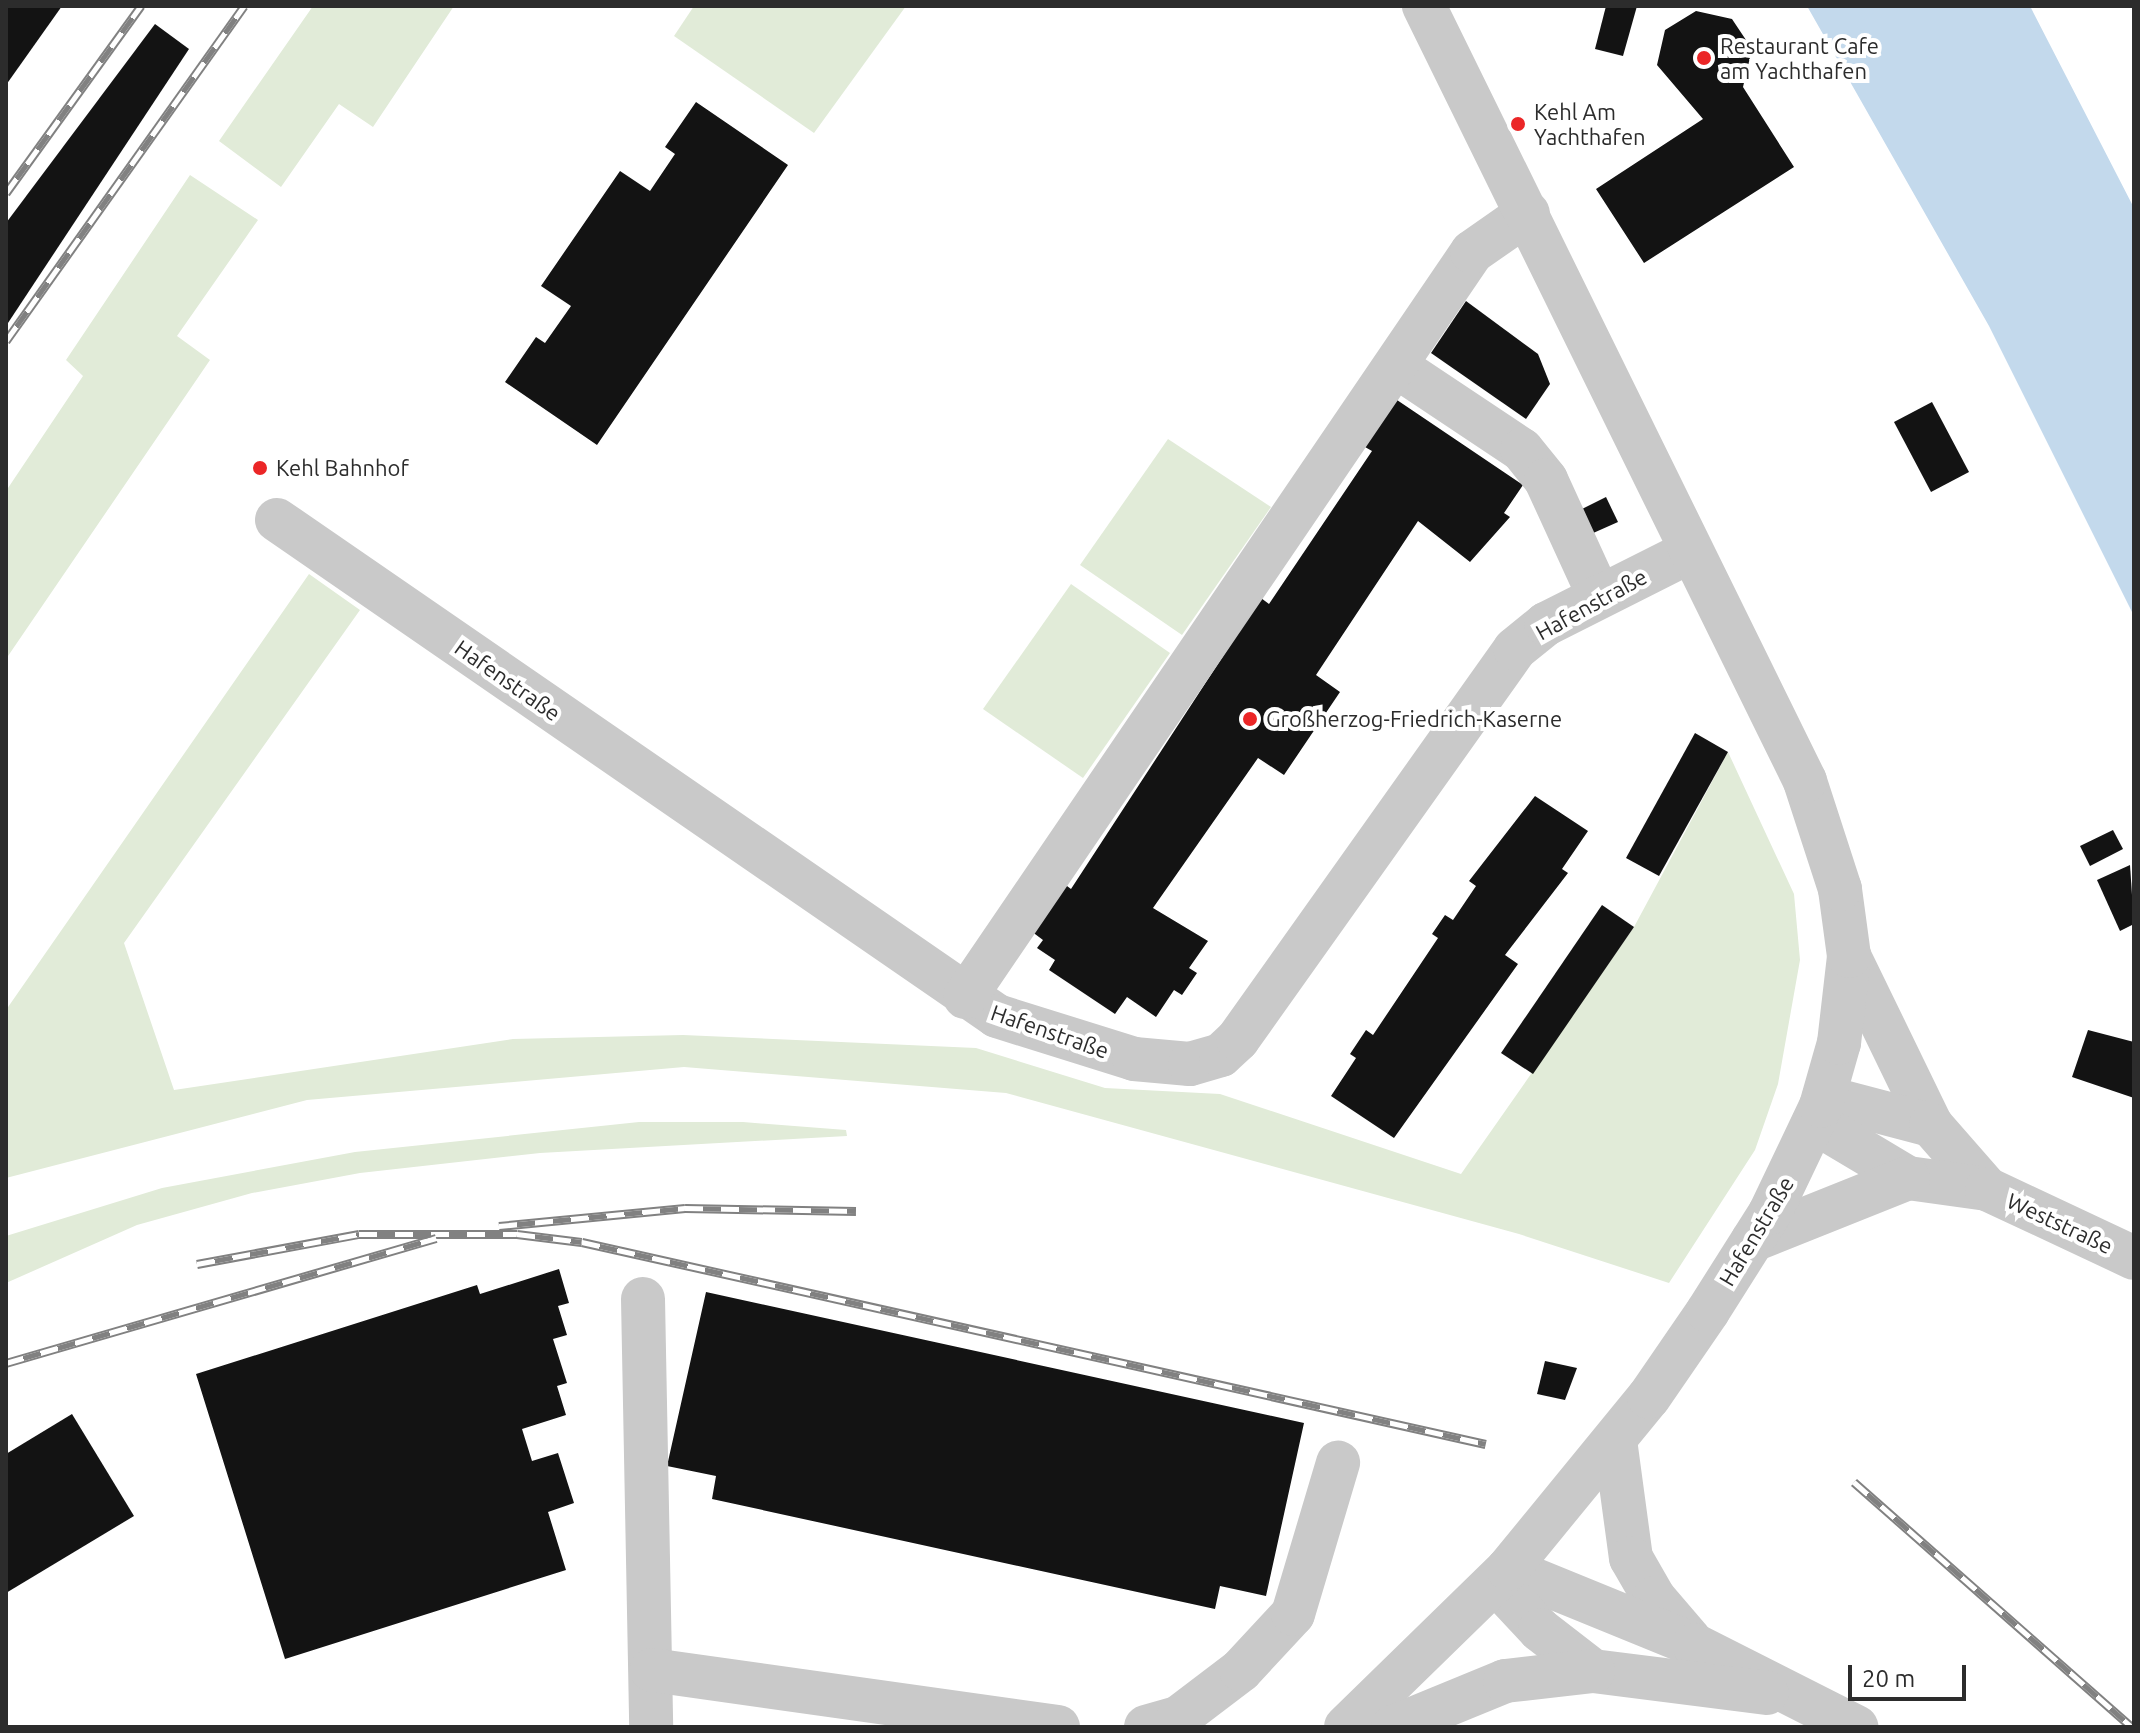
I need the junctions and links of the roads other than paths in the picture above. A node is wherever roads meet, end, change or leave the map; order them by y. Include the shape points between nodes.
1 (1424, 6) edge
2 (1528, 213) junction
3 (1396, 366) junction
4 (277, 520) dead end
5 (1691, 551) junction
6 (1599, 596) junction
7 (1849, 956) junction
8 (965, 997) junction
9 (1819, 1110) junction
10 (1931, 1125) junction
11 (1908, 1178) junction
12 (1987, 1189) junction
13 (1753, 1240) junction
14 (2134, 1258) edge
15 (643, 1299) dead end
16 (1615, 1440) junction
17 (1338, 1463) dead end
18 (1502, 1576) junction
19 (1694, 1645) junction
20 (652, 1670) junction
21 (1593, 1671) junction
22 (1801, 1697) junction
23 (651, 1727) edge
24 (1058, 1727) edge
25 (1146, 1727) edge
26 (1346, 1727) edge
27 (1393, 1727) edge
28 (1856, 1727) edge

1 - 2 street, Hafenstraße
2 - 3 street via 1472,252
2 - 5 street, Hafenstraße
3 - 6 street via 1522,450 1546,480
3 - 8 street
4 - 8 street, Hafenstraße
5 - 6 street, Hafenstraße
5 - 7 street, Hafenstraße via 1826,833
6 - 8 street, Hafenstraße via 1515,649 1221,1055 1190,1064 1134,1059 1009,1021
7 - 9 street, Hafenstraße via 1839,1043
7 - 10 street
9 - 10 street
9 - 11 street
9 - 13 street, Hafenstraße
10 - 12 street
11 - 12 street
11 - 13 street
12 - 14 street, Weststraße
13 - 16 street, Hafenstraße
15 - 20 street
16 - 18 street, Hafenstraße
16 - 19 street via 1631,1558 1654,1598
17 - 25 street via 1293,1614 1241,1670 1178,1718
18 - 19 street
18 - 21 street via 1540,1630
18 - 26 street, Hafenstraße
19 - 22 street
20 - 23 street
20 - 24 street
21 - 22 street
21 - 27 street via 1505,1681
22 - 28 street

